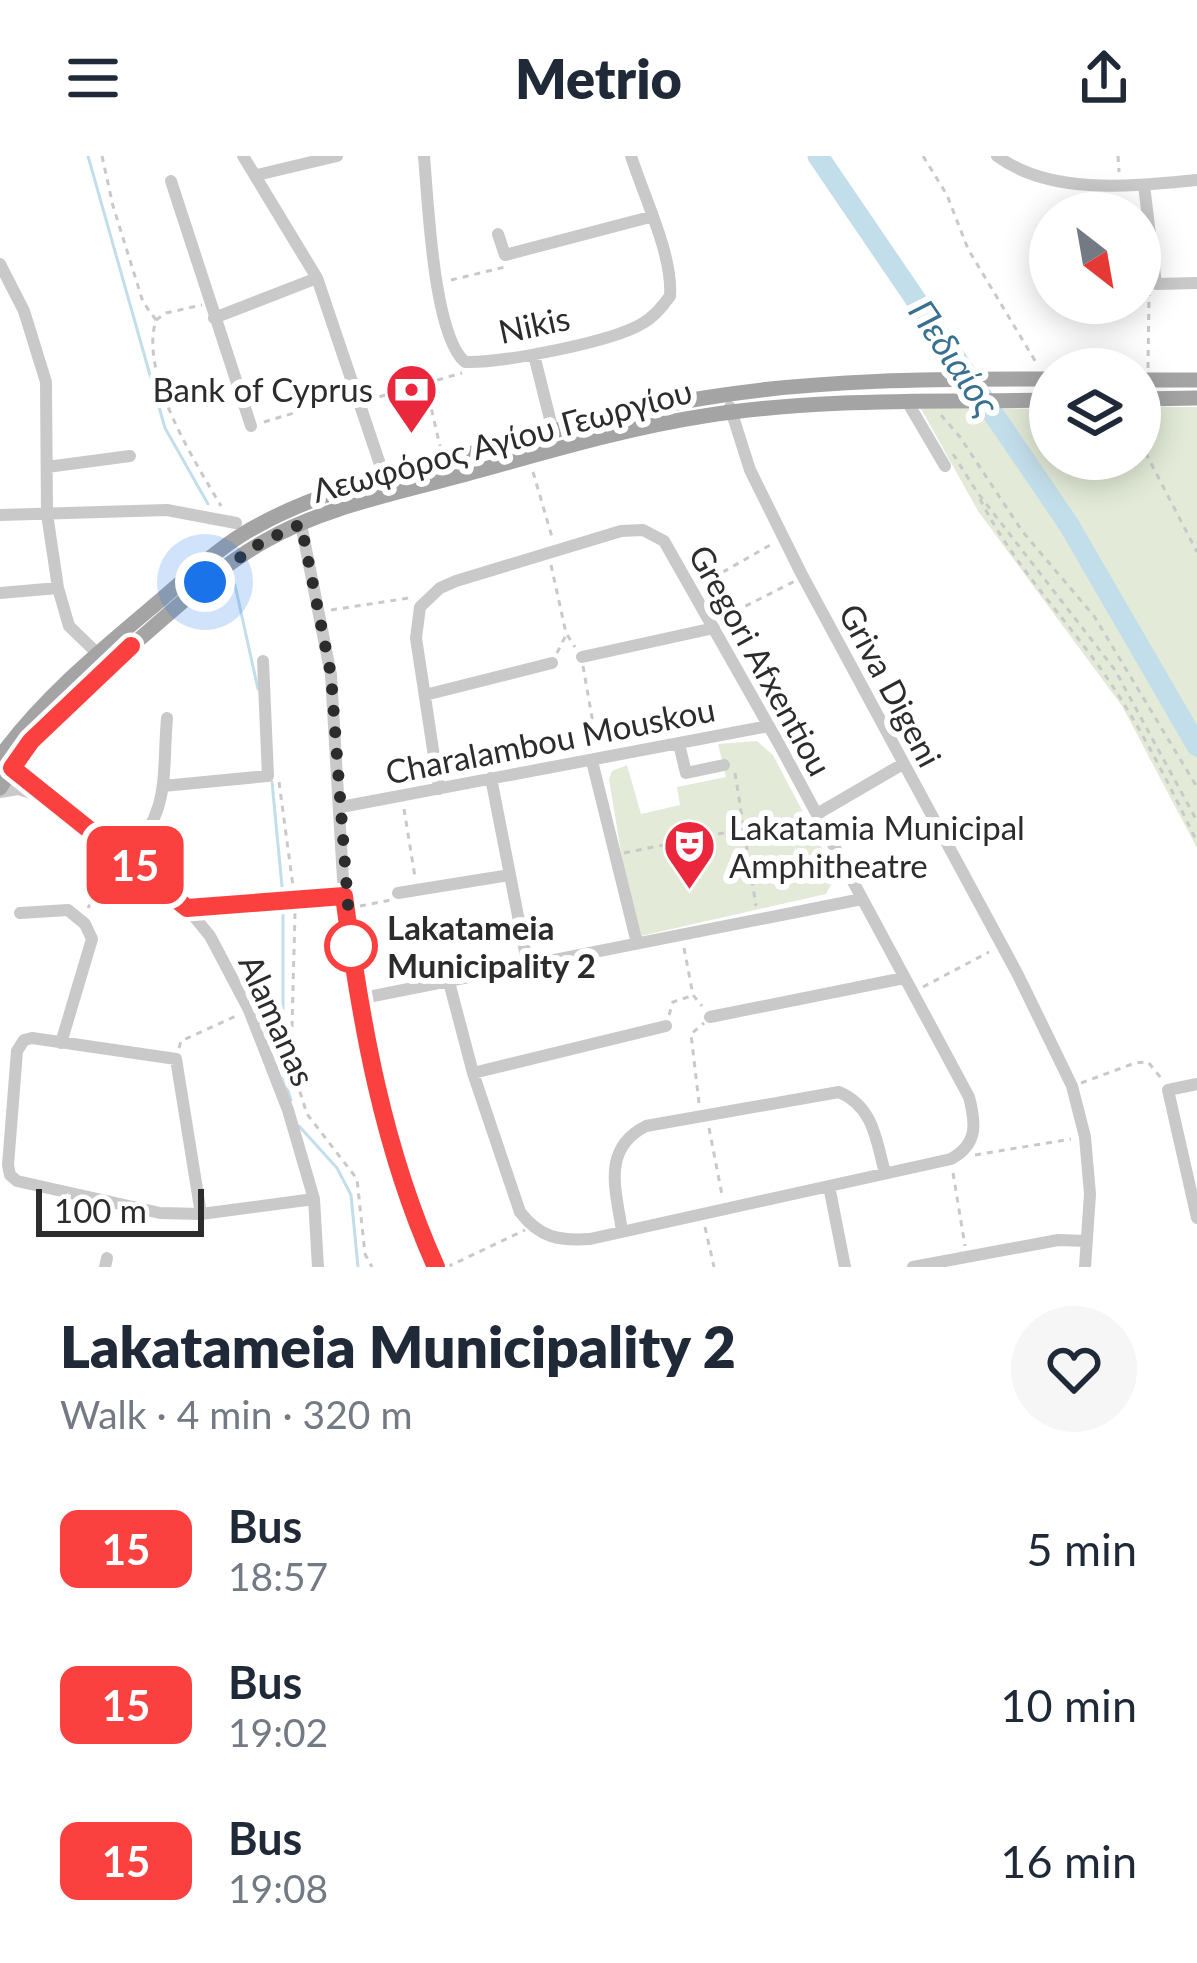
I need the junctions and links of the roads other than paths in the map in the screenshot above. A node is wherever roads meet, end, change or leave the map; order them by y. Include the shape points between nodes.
1 (243, 156) edge
2 (337, 156) edge
3 (424, 156) edge
4 (631, 156) edge
5 (997, 156) edge
6 (257, 175) junction
7 (1197, 180) edge
8 (171, 181) dead end
9 (1144, 185) junction
10 (650, 217) junction
11 (498, 234) dead end
12 (0, 264) edge
13 (317, 278) junction
14 (1197, 283) edge
15 (212, 311) junction
16 (534, 355) junction
17 (1029, 375) edge
18 (1161, 380) edge
19 (1197, 380) edge
20 (728, 394) junction
21 (1197, 398) edge
22 (1161, 399) edge
23 (1029, 401) edge
24 (908, 403) junction
25 (731, 412) junction
26 (251, 427) road end
27 (553, 431) junction
28 (130, 456) dead end
29 (945, 466) dead end
30 (47, 467) junction
31 (385, 477) junction
32 (390, 495) junction
33 (0, 514) edge
34 (47, 514) junction
35 (236, 523) road end
36 (301, 524) junction
37 (58, 588) junction
38 (0, 593) edge
39 (712, 626) junction
40 (582, 657) road end
41 (104, 658) junction
42 (263, 661) dead end
43 (552, 663) road end
44 (425, 695) junction
45 (167, 718) dead end
46 (769, 726) junction
47 (679, 744) junction
48 (596, 760) junction
49 (4, 764) edge
50 (724, 765) road end
51 (901, 765) junction
52 (491, 778) junction
53 (164, 786) junction
54 (439, 789) junction
55 (0, 790) edge
56 (45, 798) junction
57 (341, 807) junction
58 (817, 814) junction
59 (124, 855) junction
60 (510, 875) junction
61 (398, 893) road end
62 (862, 899) junction
63 (345, 902) junction
64 (187, 908) junction
65 (20, 913) dead end
66 (637, 943) junction
67 (527, 967) junction
68 (904, 978) junction
69 (449, 982) junction
70 (358, 999) junction
71 (710, 1017) road end
72 (666, 1026) road end
73 (61, 1043) junction
74 (473, 1073) junction
75 (1197, 1084) edge
76 (884, 1174) junction
77 (829, 1186) junction
78 (314, 1199) junction
79 (201, 1214) junction
80 (1197, 1218) edge
81 (622, 1231) junction
82 (1087, 1241) junction
83 (967, 1262) edge
84 (318, 1267) edge
85 (436, 1267) edge
86 (845, 1267) edge
87 (913, 1267) edge
88 (1085, 1267) edge

1 - 6 street
2 - 6 street
3 - 16 street, Nikis via 437,283 453,349 465,362
4 - 10 street
5 - 9 street via 1037,176
6 - 13 street
7 - 9 street
8 - 15 street
9 - 14 street via 1156,284
10 - 11 street via 505,255
10 - 16 street, Nikis via 668,257 670,296 644,323
12 - 30 street via 39,350
13 - 15 street
13 - 31 street
15 - 26 street
16 - 27 street
17 - 20 main road, Λεωφόρος Αγίου Γεωργίου
18 - 19 main road
20 - 25 street, Griva Digeni
20 - 27 main road, Λεωφόρος Αγίου Γεωργίου
21 - 22 main road
23 - 24 main road, Λεωφόρος Αγίου Γεωργίου
24 - 25 main road, Λεωφόρος Αγίου Γεωργίου
24 - 29 street
25 - 32 main road, Λεωφόρος Αγίου Γεωργίου
25 - 51 street, Griva Digeni via 750,470
27 - 31 main road, Λεωφόρος Αγίου Γεωργίου
28 - 30 street
30 - 34 street
31 - 32 street
31 - 41 main road, Λεωφόρος Αγίου Γεωργίου via 253,528
32 - 36 main road, Λεωφόρος Αγίου Γεωργίου
33 - 34 street
34 - 35 street via 167,510
34 - 37 street
36 - 41 main road, Λεωφόρος Αγίου Γεωργίου via 262,542
36 - 57 street via 331,675
37 - 38 street
37 - 41 street via 69,626
39 - 40 street
39 - 44 street, Gregori Afxentiou via 664,541 621,531 440,588 415,623
39 - 46 street, Gregori Afxentiou
41 - 49 main road, Λεωφόρος Αγίου Γεωργίου via 21,728
42 - 53 street via 268,776
43 - 44 street
44 - 54 street
45 - 53 street
46 - 47 street, Charalambou Mouskou
46 - 58 street, Gregori Afxentiou
47 - 48 street, Charalambou Mouskou
47 - 50 street via 686,773
48 - 52 street, Charalambou Mouskou
48 - 66 street
49 - 55 main road, Λεωφόρος Αγίου Γεωργίου
49 - 56 street, Alamanas
51 - 58 street
51 - 82 street, Griva Digeni via 1072,1086 1085,1137
52 - 54 street, Charalambou Mouskou
52 - 60 street
53 - 59 street via 157,820
54 - 57 street, Charalambou Mouskou
55 - 56 street, Alamanas
56 - 59 street, Alamanas
57 - 63 street
58 - 62 street, Gregori Afxentiou
59 - 64 street, Alamanas
60 - 61 street
60 - 67 street
62 - 66 street
62 - 68 street, Gregori Afxentiou
63 - 64 street
63 - 70 street
64 - 78 street, Alamanas via 249,1010
65 - 73 street via 68,910 92,939
66 - 67 street
67 - 69 street
68 - 71 street
68 - 76 street, Gregori Afxentiou via 976,1122 965,1151 951,1159
69 - 70 street
69 - 74 street
70 - 85 street via 380,1108
72 - 74 street
73 - 79 street via 176,1060
73 - 79 street via 32,1038 17,1051 10,1175 160,1213
74 - 81 street via 532,1227 561,1240
75 - 80 street via 1168,1090
76 - 77 street
76 - 81 street via 866,1111 839,1092 646,1126 629,1135 613,1172
77 - 81 street
77 - 86 street
78 - 79 street
78 - 84 street, Alamanas
82 - 83 street
82 - 88 street, Griva Digeni
83 - 87 street

